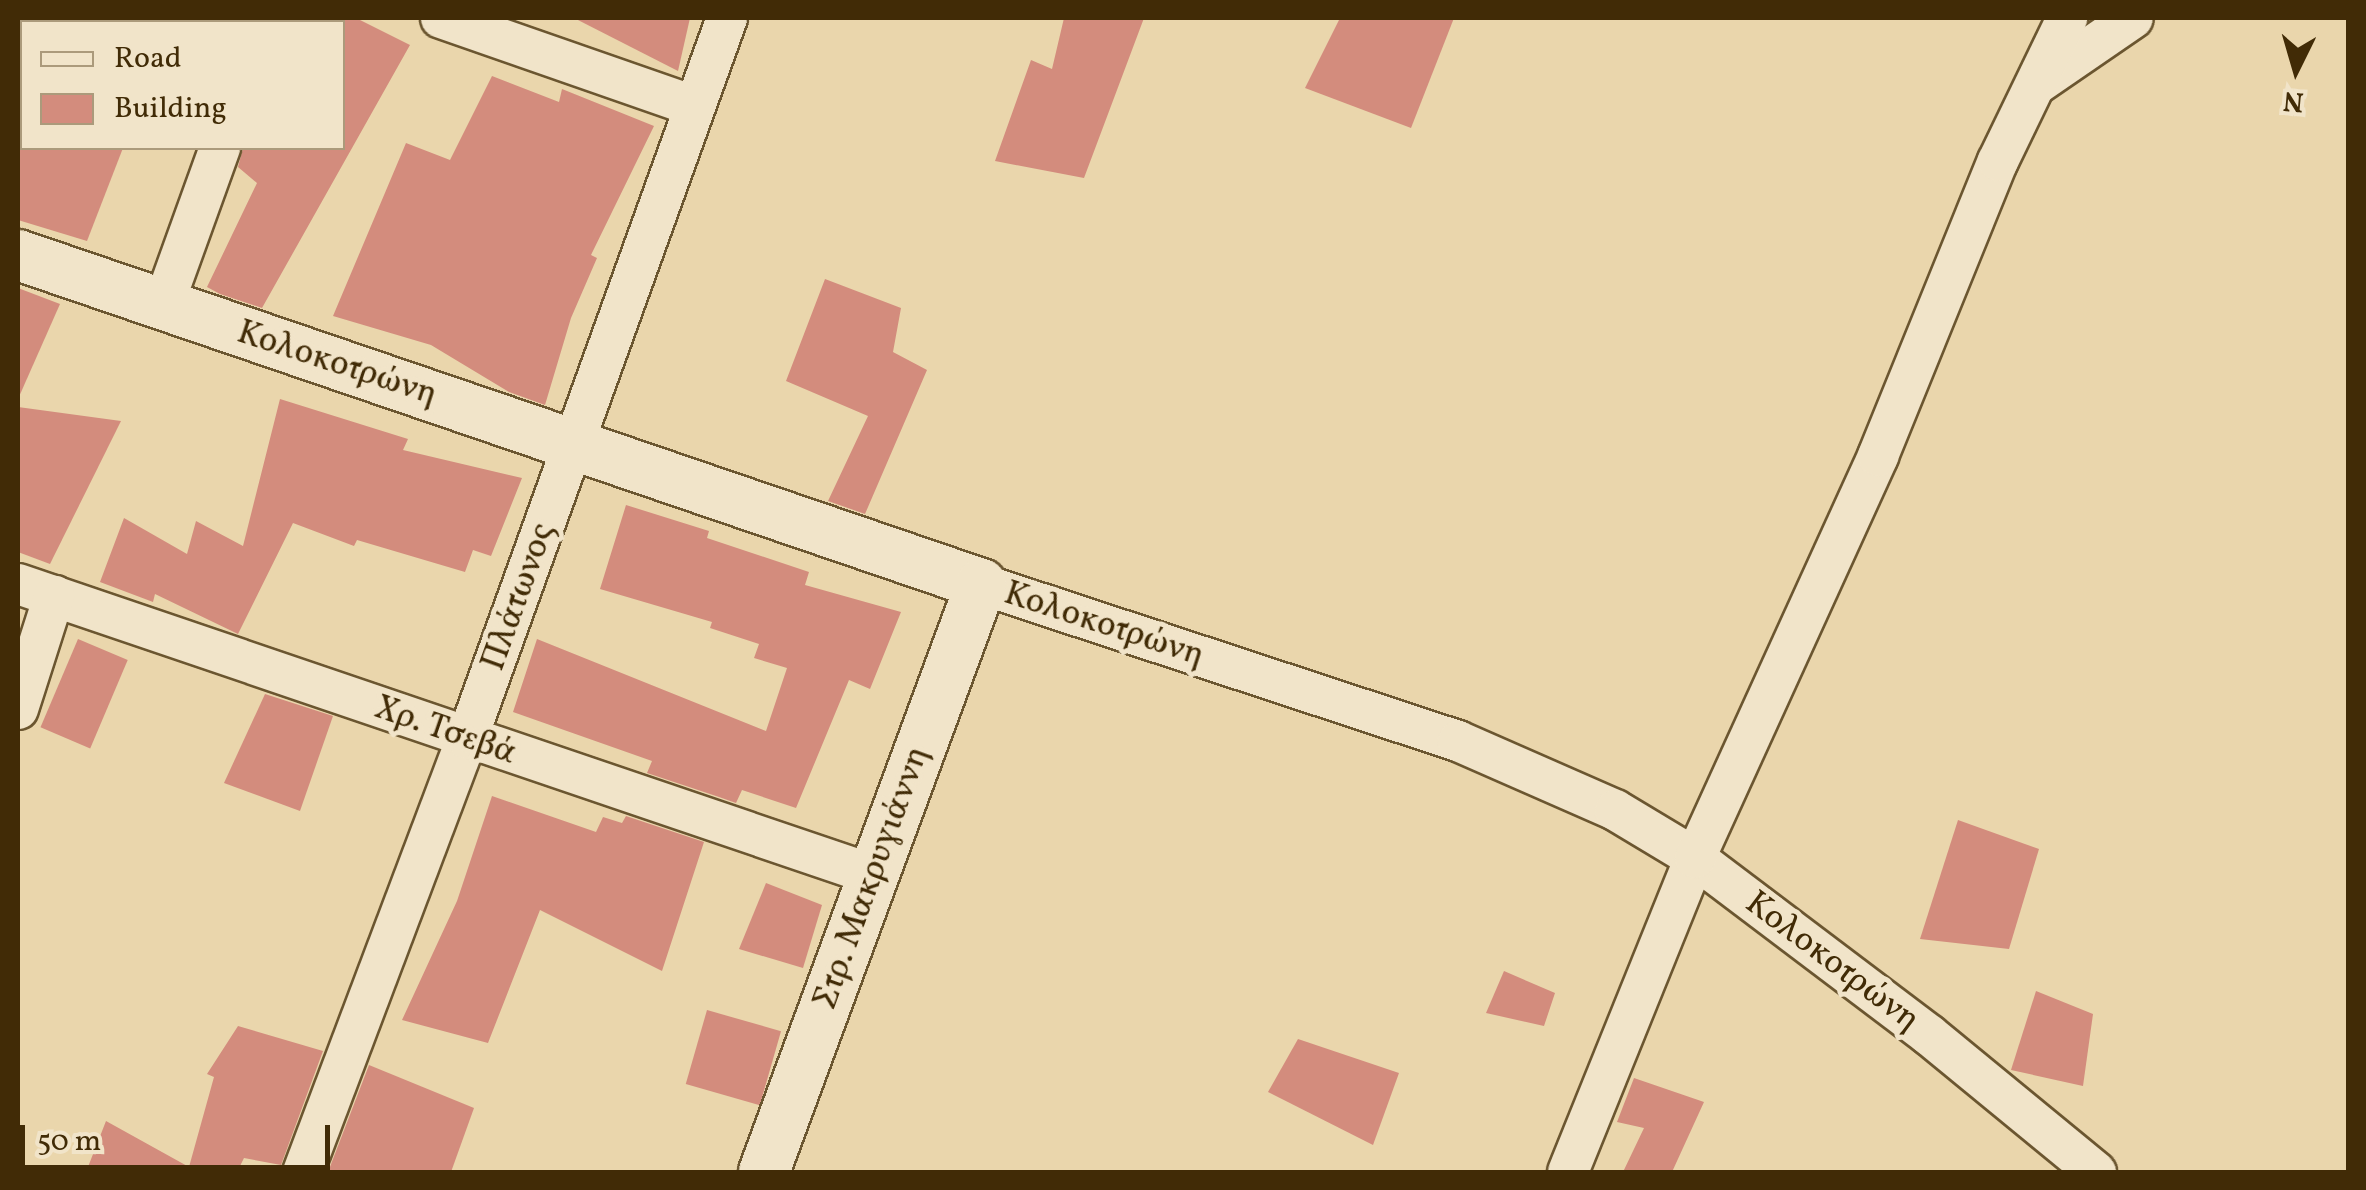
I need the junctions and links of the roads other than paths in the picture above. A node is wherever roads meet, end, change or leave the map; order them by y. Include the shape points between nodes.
1 (441, 18) edge
2 (727, 18) edge
3 (2066, 18) edge
4 (2133, 18) edge
5 (2034, 86) junction
6 (693, 106) junction
7 (219, 150) edge
8 (18, 255) edge
9 (163, 306) junction
10 (575, 443) junction
11 (980, 584) junction
12 (36, 590) edge
13 (18, 708) edge
14 (468, 739) junction
15 (1696, 858) junction
16 (874, 875) junction
17 (302, 1172) edge
18 (764, 1172) edge
19 (1568, 1172) edge
20 (2096, 1172) edge

1 - 6 street
2 - 6 street, Πλάτωνος
3 - 5 street
4 - 5 street
5 - 15 street via 1871,472
6 - 10 street, Πλάτωνος
7 - 9 street
8 - 9 street, Κολοκοτρώνη
9 - 10 street, Κολοκοτρώνη
10 - 11 street, Κολοκοτρώνη
10 - 14 street, Πλάτωνος
11 - 15 street, Κολοκοτρώνη via 1458,741 1616,810
11 - 16 street, Στρ. Μακρυγιάννη
12 - 13 street
12 - 14 street, Χρ. Τσεβά
14 - 16 street, Χρ. Τσεβά
14 - 17 street, Πλάτωνος
15 - 19 street
15 - 20 street, Κολοκοτρώνη
16 - 18 street, Στρ. Μακρυγιάννη

